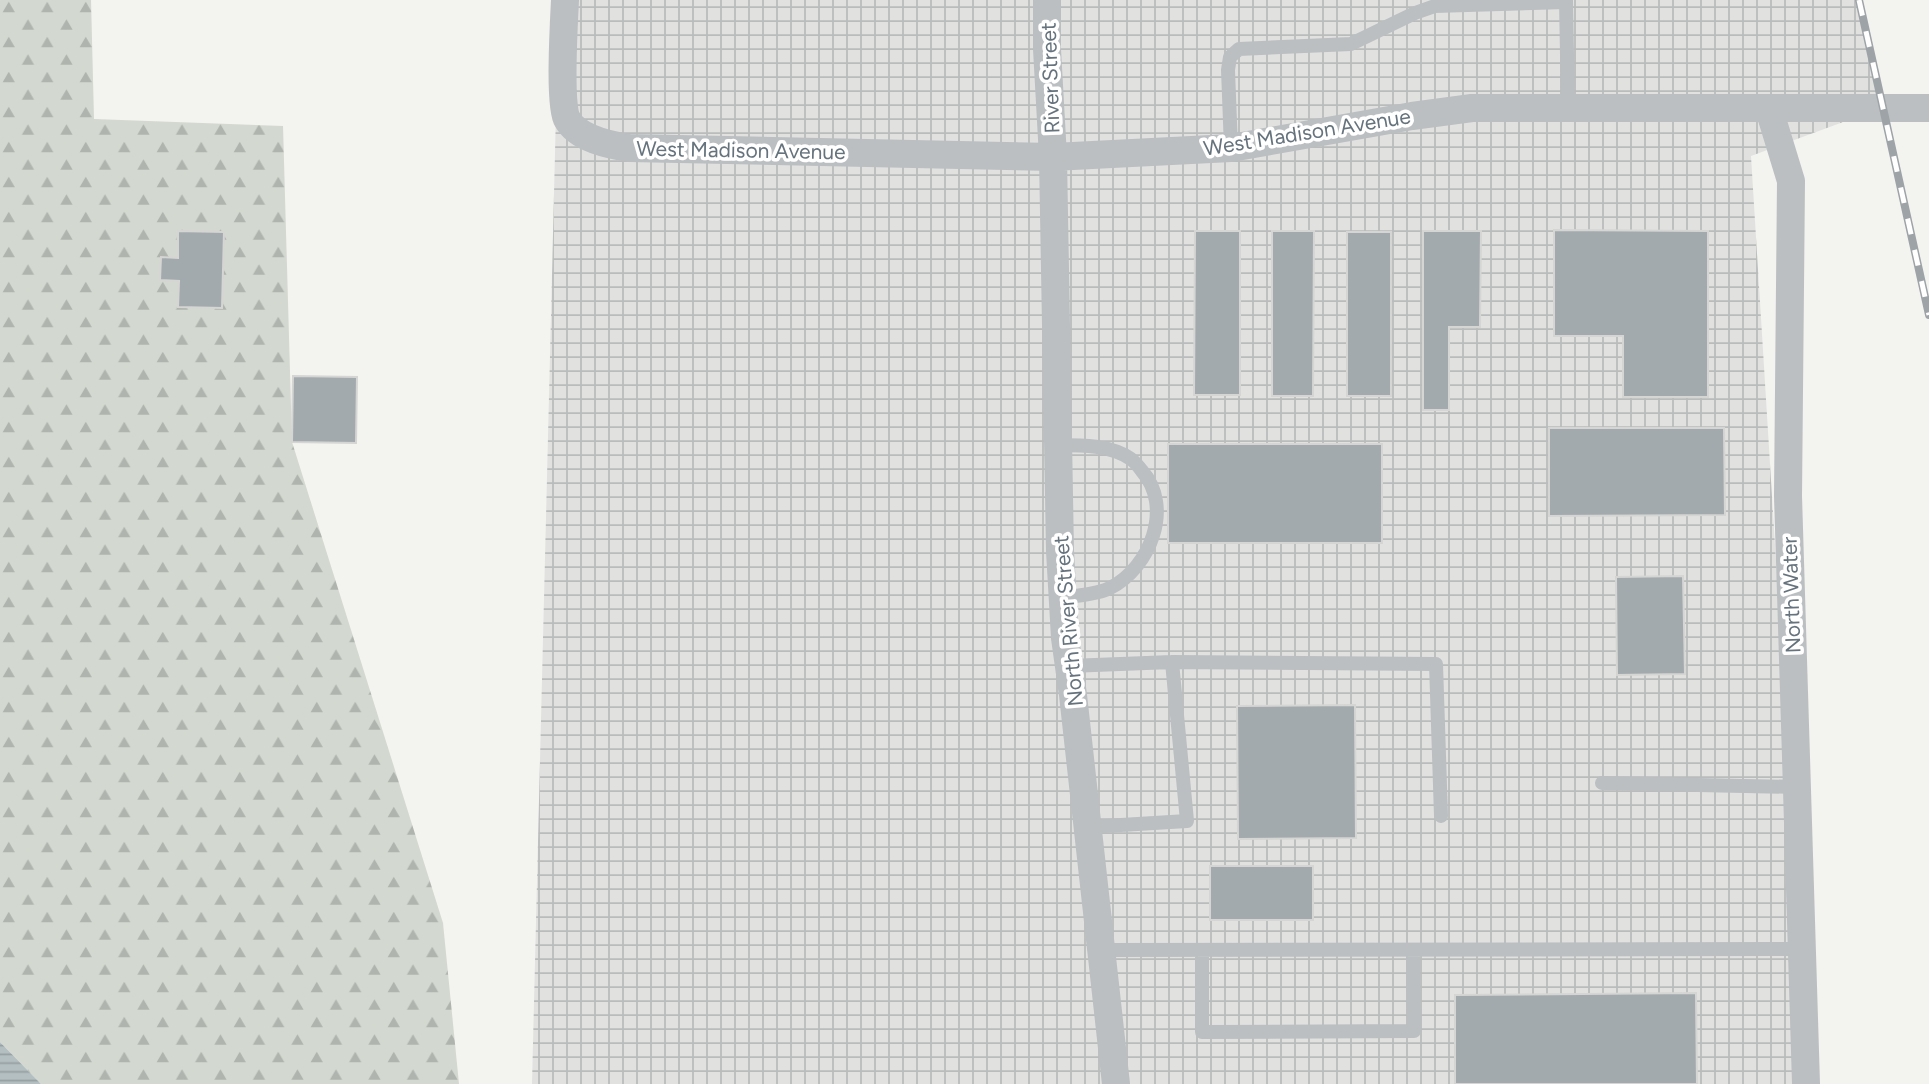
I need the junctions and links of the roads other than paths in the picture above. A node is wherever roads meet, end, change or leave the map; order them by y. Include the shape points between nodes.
1 (565, 0) edge
2 (1047, 0) edge
3 (1566, 1) edge
4 (1929, 108) edge
5 (1568, 109) junction
6 (1769, 109) junction
7 (1231, 148) junction
8 (1053, 157) junction
9 (1058, 445) junction
10 (1062, 598) junction
11 (1172, 662) junction
12 (1069, 666) junction
13 (1602, 783) dead end
14 (1797, 787) junction
15 (1441, 816) dead end
16 (1088, 827) junction
17 (1803, 949) junction
18 (1101, 950) junction
19 (1202, 950) junction
20 (1413, 950) junction
21 (1116, 1084) edge
22 (1806, 1084) edge

1 - 8 street, West Madison Avenue via 566,119 596,140 629,148
2 - 8 street, River Street
3 - 5 lane
3 - 7 lane via 1435,6 1351,44 1239,50 1230,57 1228,69
4 - 6 street, West Madison Avenue
5 - 6 street, West Madison Avenue
5 - 7 street, West Madison Avenue via 1472,108
6 - 14 street, North Water via 1791,181 1788,496
7 - 8 street, West Madison Avenue
8 - 9 street, North River Street
9 - 10 street, North River Street
9 - 10 lane via 1095,445 1131,459 1151,482 1158,508 1152,540 1138,566 1109,589
10 - 12 street, North River Street
11 - 12 lane
11 - 15 lane via 1436,664
11 - 16 lane via 1187,821
12 - 16 street, North River Street
13 - 14 lane
14 - 17 street, North Water
16 - 18 street, North River Street
17 - 20 lane
17 - 22 street, North Water
18 - 19 lane
18 - 21 street, North River Street
19 - 20 lane
19 - 20 lane via 1202,1032 1414,1031

